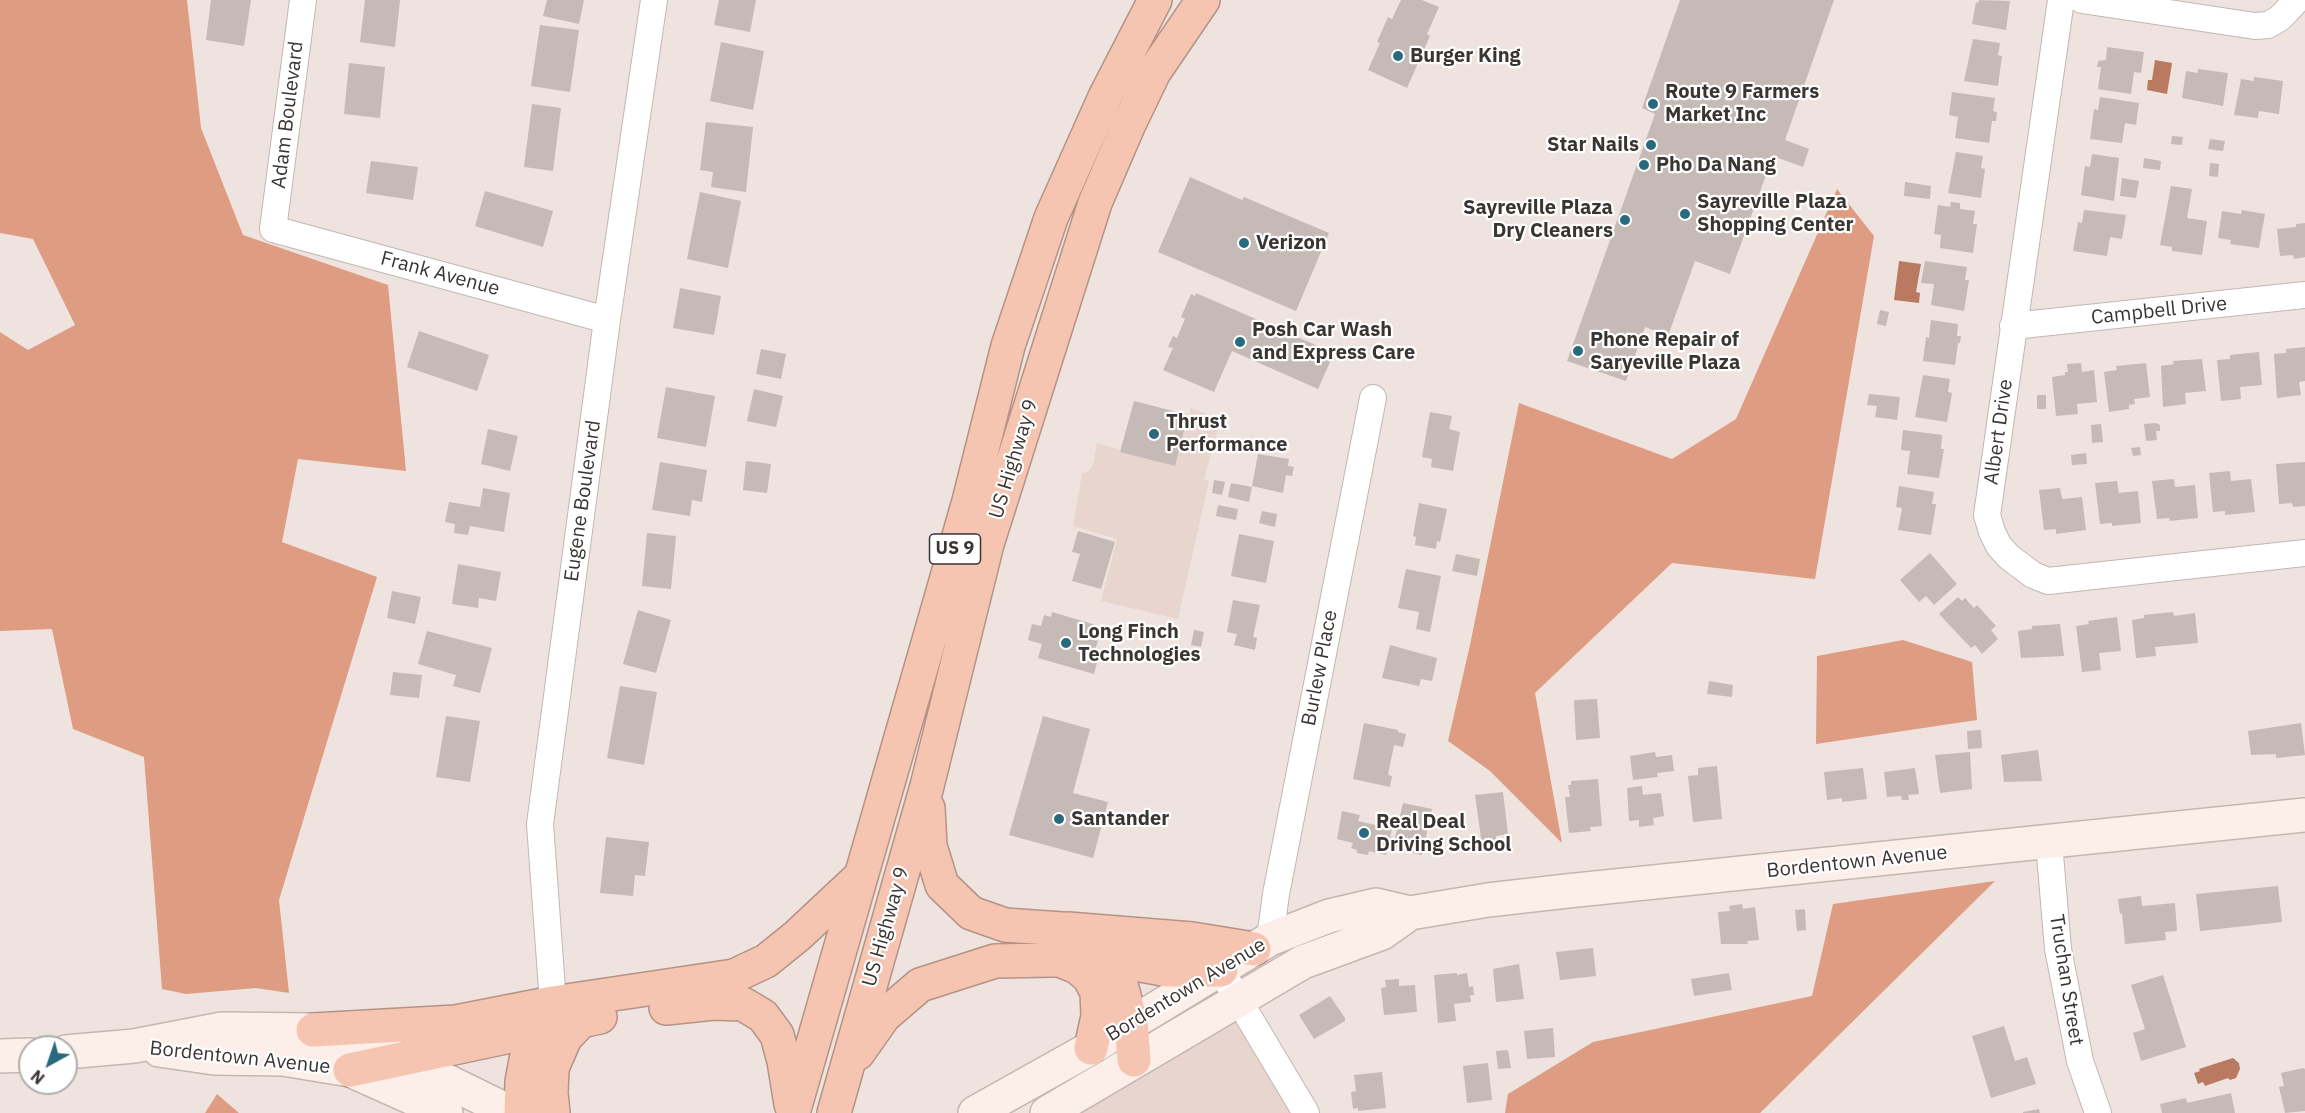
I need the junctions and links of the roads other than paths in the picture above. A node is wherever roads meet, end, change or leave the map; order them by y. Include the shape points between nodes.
1 (303, 0) edge
2 (654, 0) edge
3 (1155, 0) edge
4 (1203, 0) edge
5 (2061, 0) edge
6 (2082, 0) edge
7 (2297, 0) edge
8 (273, 229) joint
9 (2305, 296) edge
10 (607, 320) junction
11 (2013, 326) junction
12 (1373, 398) dead end
13 (2305, 554) edge
14 (927, 786) junction
15 (2305, 815) edge
16 (2049, 843) junction
17 (861, 876) junction
18 (1410, 913) junction
19 (1059, 944) junction
20 (1262, 944) junction
21 (1109, 959) junction
22 (1221, 970) junction
23 (1238, 999) junction
24 (546, 1017) junction
25 (580, 1022) junction
26 (1131, 1022) junction
27 (313, 1030) junction
28 (134, 1046) junction
29 (1090, 1048) junction
30 (78, 1051) edge
31 (18, 1055) edge
32 (0, 1056) edge
33 (402, 1059) junction
34 (1134, 1060) junction
35 (350, 1070) junction
36 (844, 1074) junction
37 (446, 1113) edge
38 (512, 1113) edge
39 (521, 1113) edge
40 (553, 1113) edge
41 (793, 1113) edge
42 (834, 1113) edge
43 (975, 1113) edge
44 (1047, 1113) edge
45 (1306, 1113) edge
46 (2098, 1113) edge

1 - 8 street, Adam Boulevard
2 - 10 street, Eugene Boulevard
3 - 17 highway, US Highway 9 / US 9 via 1105,97 1051,218 1008,346 969,501
4 - 14 highway, US Highway 9 / US 9 via 1154,72 1095,203 987,544
5 - 11 street, Albert Drive
6 - 7 street via 2255,26 2268,25 2280,18
8 - 10 street, Frank Avenue
9 - 11 street, Campbell Drive
10 - 24 street, Eugene Boulevard via 540,824
11 - 13 street, Albert Drive via 1987,515 1999,546 2020,566 2048,581
12 - 20 street, Burlew Place via 1276,894
14 - 19 highway via 930,846 942,885 971,913
14 - 36 highway, US Highway 9 / US 9
15 - 16 street, Bordentown Avenue
16 - 18 street, Bordentown Avenue via 1499,899
16 - 46 street, Truchan Street via 2058,949 2080,1061
17 - 24 highway via 766,961 734,976
17 - 41 highway, US Highway 9 / US 9
18 - 20 street, Bordentown Avenue via 1376,905 1329,916
18 - 23 street, Bordentown Avenue via 1382,933 1303,962
19 - 20 highway via 1192,939
19 - 21 highway
19 - 29 highway via 1089,977 1097,992 1098,1016
19 - 36 highway via 920,985 884,1016
20 - 22 street, Bordentown Avenue
21 - 22 highway via 1168,970
21 - 26 highway via 1119,977
22 - 23 street
22 - 26 street, Bordentown Avenue
23 - 34 street, Bordentown Avenue
23 - 45 street
24 - 25 highway
24 - 27 highway
24 - 33 highway
24 - 39 highway via 526,1060
25 - 40 highway via 565,1038 552,1068
25 - 41 highway via 714,1003 744,1004 763,1016 777,1035
26 - 29 street, Bordentown Avenue
26 - 34 highway
27 - 28 street, Bordentown Avenue via 222,1029
27 - 33 street, Bordentown Avenue
28 - 30 street, Bordentown Avenue
28 - 35 street, Bordentown Avenue via 214,1058 283,1059
29 - 43 street, Bordentown Avenue
31 - 32 street
33 - 35 highway
33 - 38 street, Bordentown Avenue
34 - 44 street, Bordentown Avenue
35 - 37 street, Bordentown Avenue
36 - 42 highway, US Highway 9 / US 9

